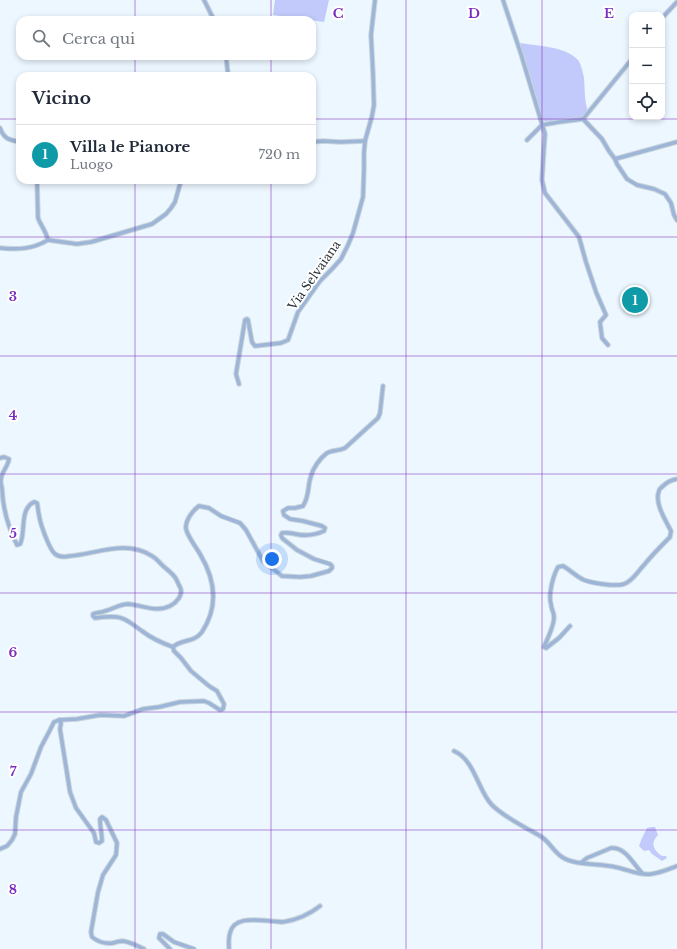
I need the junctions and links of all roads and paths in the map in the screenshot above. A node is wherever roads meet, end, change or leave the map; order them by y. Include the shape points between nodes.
1 (204, 0) edge
2 (375, 0) edge
3 (503, 0) edge
4 (677, 2) edge
5 (665, 15) edge
6 (212, 16) edge
7 (227, 60) edge
8 (629, 63) edge
9 (229, 72) edge
10 (583, 119) junction
11 (542, 125) junction
12 (0, 128) edge
13 (527, 140) dead end
14 (16, 141) edge
15 (365, 141) junction
16 (316, 142) edge
17 (677, 142) edge
18 (615, 159) junction
19 (37, 184) edge
20 (180, 184) edge
21 (677, 220) edge
22 (48, 240) junction
23 (0, 248) edge
24 (608, 345) dead end
25 (239, 384) dead end
26 (384, 386) dead end
27 (0, 458) edge
28 (677, 479) edge
29 (570, 626) dead end
30 (173, 648) junction
31 (60, 720) junction
32 (454, 752) dead end
33 (0, 849) edge
34 (582, 862) junction
35 (677, 866) edge
36 (642, 874) junction
37 (320, 906) dead end
38 (144, 949) edge
39 (170, 949) edge
40 (194, 949) edge
41 (229, 949) edge

1 - 6 street
2 - 15 street via 370,35 374,105
3 - 11 street
4 - 5 street
7 - 9 street
8 - 10 street
10 - 11 street
10 - 18 street
11 - 13 street
11 - 24 street via 545,134 542,180 545,193 580,237 596,292 606,314 600,322 602,338
12 - 14 street via 5,137
15 - 16 street
15 - 25 street, Via Selvaiana via 363,197 341,259 320,281 298,312 288,340 255,346 248,320 245,320 236,374
17 - 18 street
18 - 21 street via 627,179 665,194
19 - 22 street via 38,218
20 - 22 street via 171,208 152,224 91,242 77,244
22 - 23 street via 25,249
26 - 30 street via 378,418 345,448 328,452 310,477 307,500 303,506 283,511 290,519 325,528 320,533 304,535 286,532 281,536 297,550 330,564 332,568 311,576 282,576 263,561 240,523 209,508 195,508 186,528 209,571 213,586 213,607 201,633
27 - 30 street via 9,459 0,481 7,521 17,545 22,540 23,520 31,503 34,502 38,505 40,521 51,549 56,554 64,557 115,548 142,550 153,556 175,576 181,595 170,606 156,609 123,605 92,616 125,619 153,639
28 - 29 street via 664,484 658,491 660,509 671,531 670,537 631,580 614,585 583,580 563,566 558,567 551,587 553,622 544,647 559,638
30 - 31 street via 191,671 217,691 224,704 223,709 220,710 204,701 180,702 143,709 124,716 100,715
31 - 33 street via 54,722 21,792 15,834 7,846
31 - 38 street via 70,792 76,808 94,833 96,842 102,841 102,817 117,843 116,855 103,875 98,892 92,937 101,942 122,941
32 - 34 street via 460,754 471,768 492,806 544,838 562,857
34 - 36 street via 615,866
34 - 36 street via 615,847 627,855
35 - 36 street via 652,874
37 - 41 street via 305,915 282,922 252,919 240,921 233,926 230,933
39 - 40 street via 159,938 160,934

